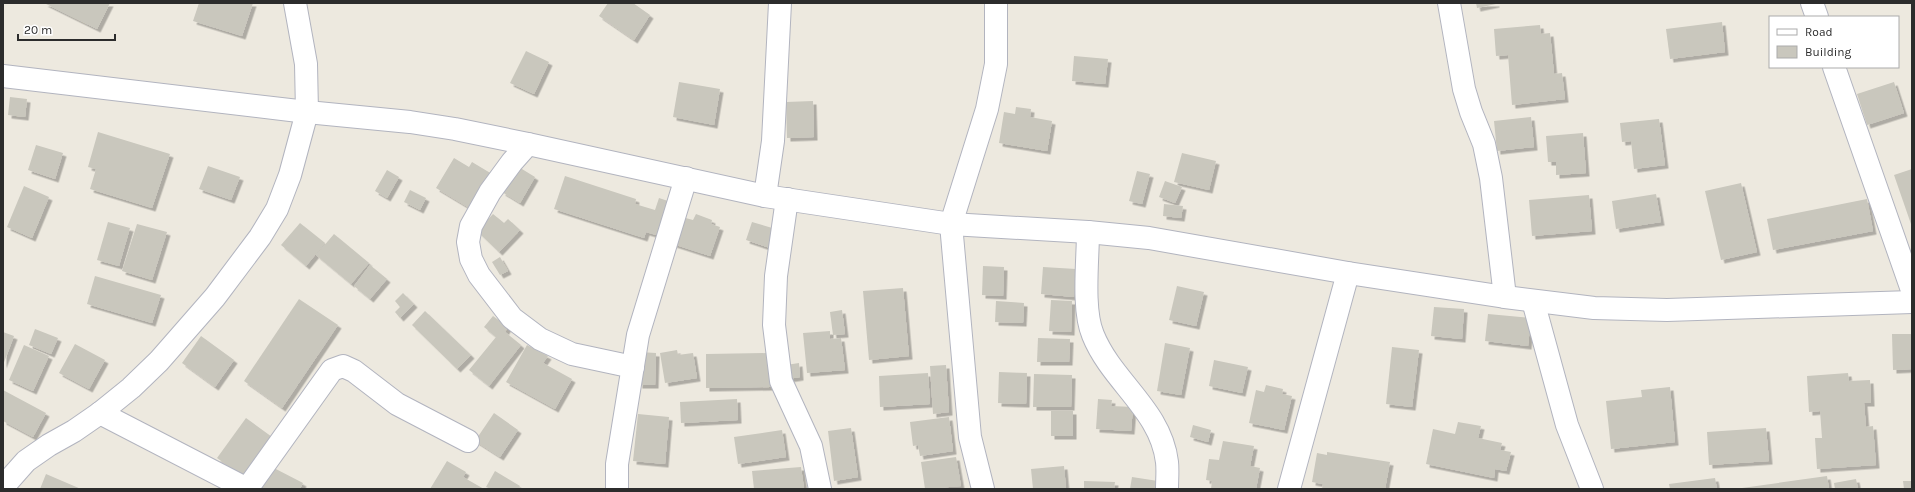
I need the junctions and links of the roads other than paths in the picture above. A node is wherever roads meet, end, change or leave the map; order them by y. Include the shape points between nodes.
1 (295, 3) edge
2 (780, 3) edge
3 (996, 3) edge
4 (1449, 3) edge
5 (1812, 3) edge
6 (1817, 16) edge
7 (1834, 68) edge
8 (3, 76) edge
9 (307, 112) junction
10 (528, 144) junction
11 (686, 178) junction
12 (766, 196) junction
13 (787, 199) junction
14 (950, 224) junction
15 (1088, 232) junction
16 (1348, 273) junction
17 (1912, 290) edge
18 (1504, 297) junction
19 (1533, 301) junction
20 (1912, 302) edge
21 (633, 367) junction
22 (100, 413) junction
23 (468, 441) dead end
24 (3, 487) edge
25 (617, 489) edge
26 (820, 489) edge
27 (983, 489) edge
28 (1167, 489) edge
29 (1289, 489) edge
30 (1592, 489) edge

1 - 9 street via 306,64
2 - 12 street
3 - 14 street via 996,64 987,108
4 - 18 street via 1464,89 1484,144 1491,178
5 - 6 street
7 - 17 street
8 - 9 street
9 - 10 street via 455,128
9 - 22 street via 285,188 277,209 260,237 215,298 159,361
10 - 11 street
10 - 21 street via 490,192 471,226 468,242 471,259 479,275 512,318 540,339 572,354
11 - 12 street
11 - 21 street via 638,335
12 - 13 street
13 - 14 street
13 - 26 street via 776,276 774,325 781,381 811,446
14 - 15 street
14 - 27 street via 970,437
15 - 16 street via 1149,238
15 - 28 street via 1088,310 1092,333 1105,360 1147,411 1160,434 1167,462
16 - 18 street
16 - 29 street
18 - 19 street
19 - 20 street via 1594,308 1667,310
19 - 30 street via 1567,425
21 - 25 street via 617,464
22 - 23 street via 247,489 332,370 343,366 354,371 397,404
22 - 24 street via 26,461

